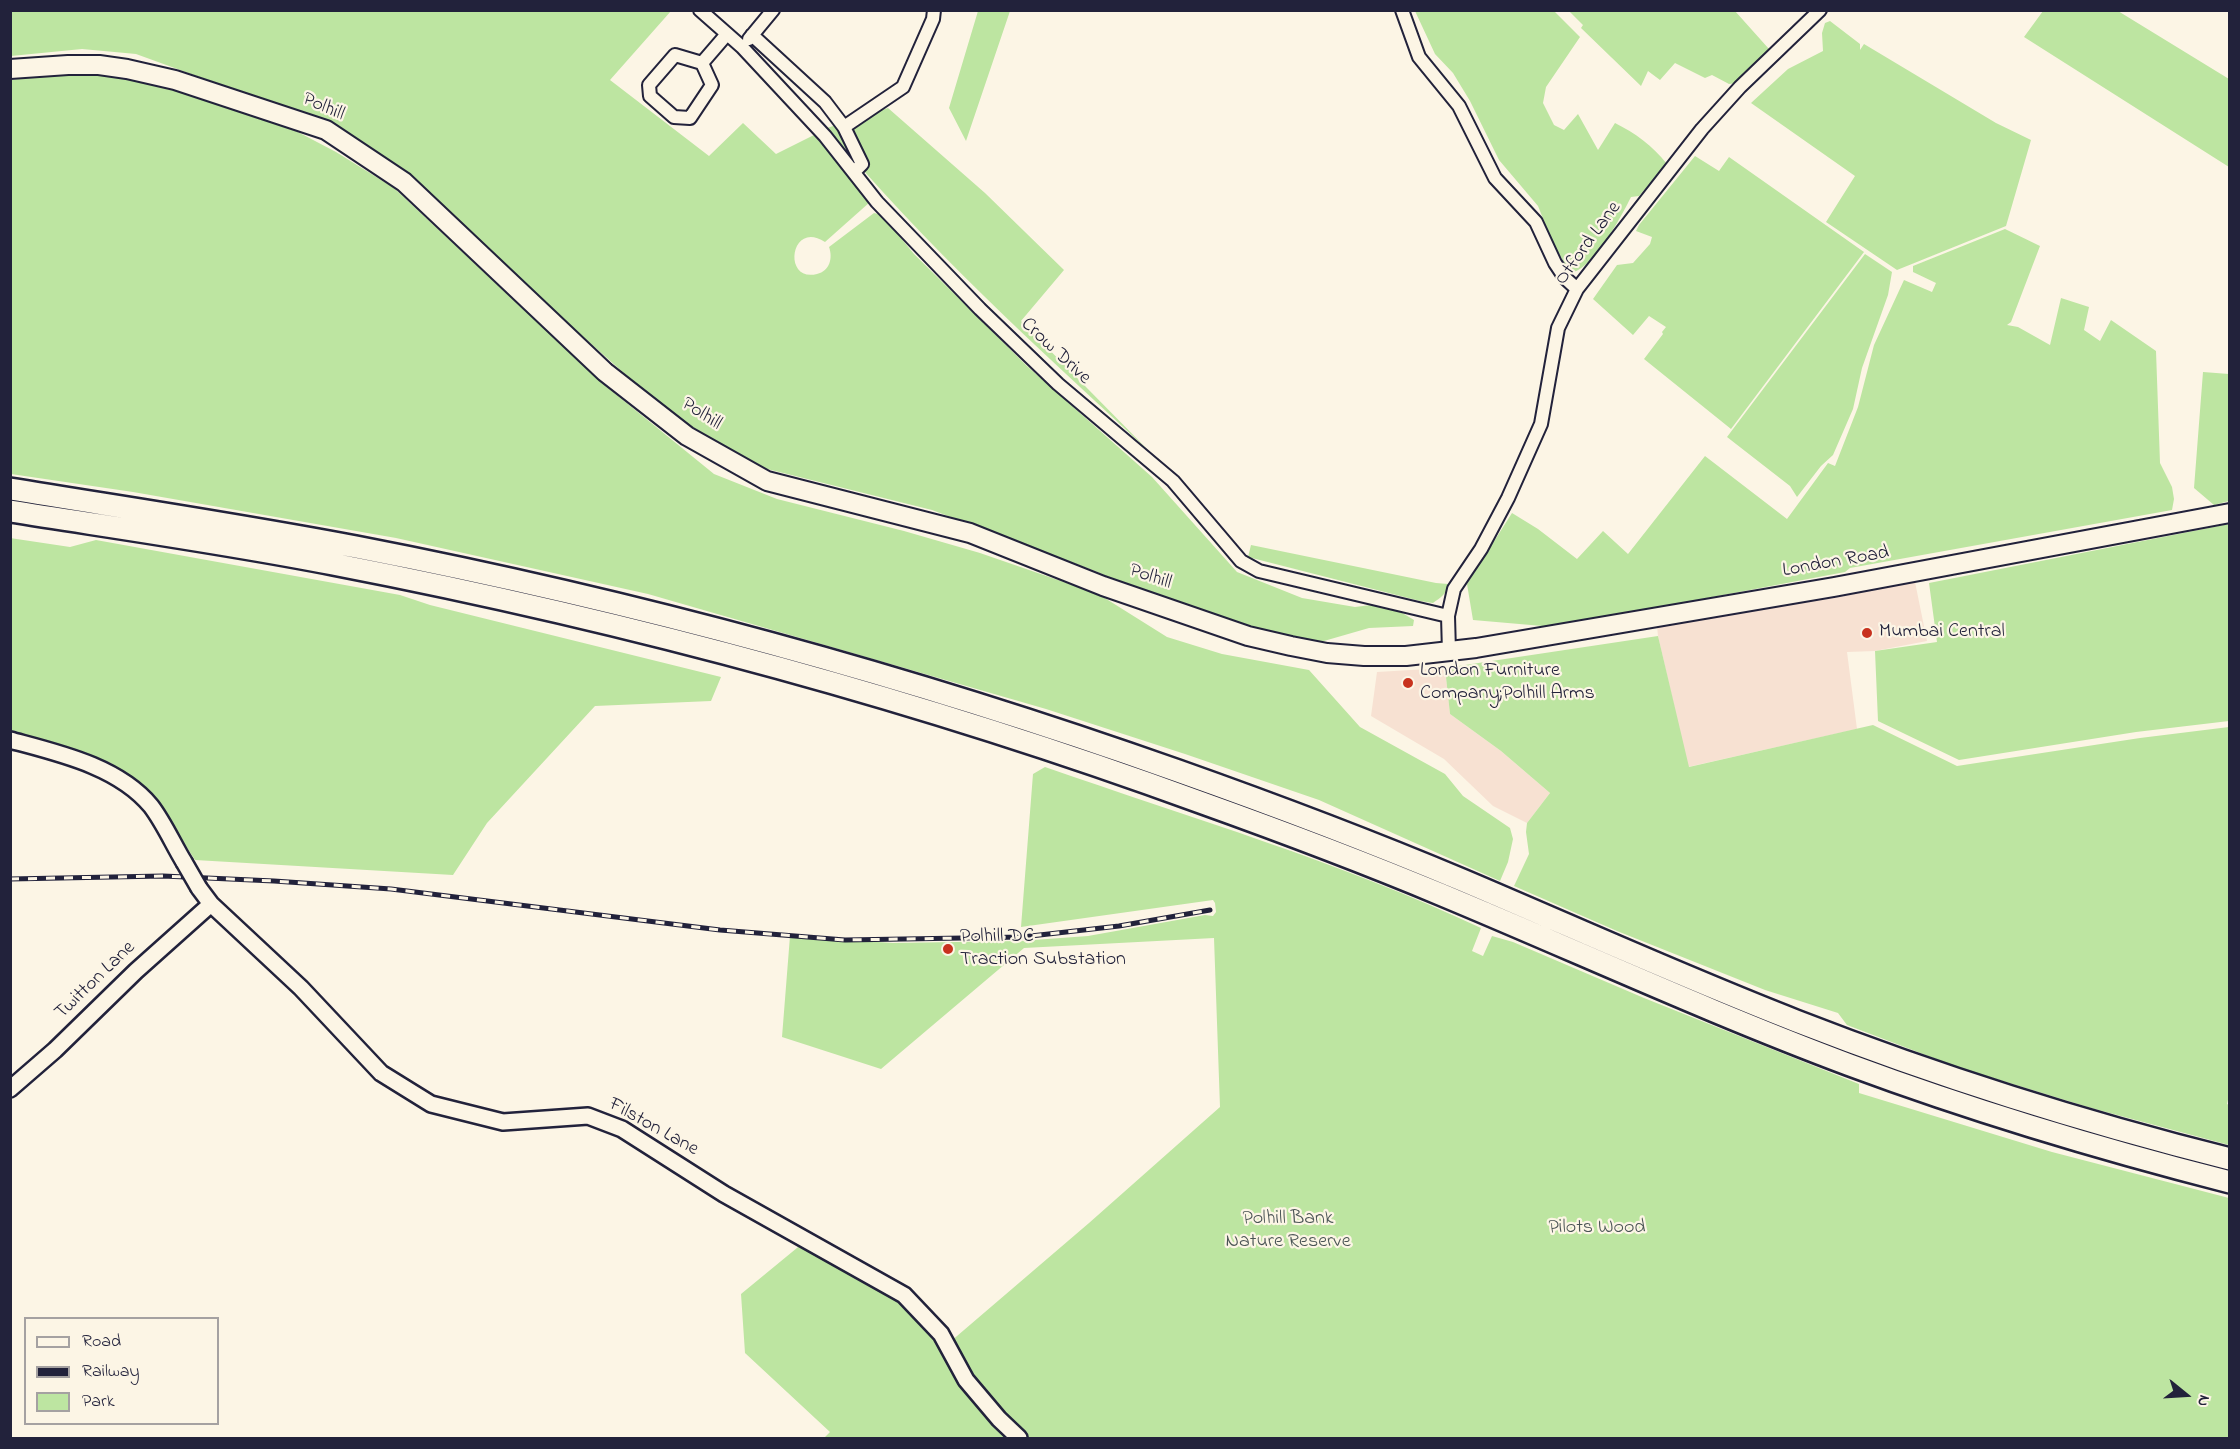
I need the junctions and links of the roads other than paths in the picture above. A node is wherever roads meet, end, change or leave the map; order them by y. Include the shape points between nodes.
1 (700, 10) edge
2 (773, 10) edge
3 (934, 10) edge
4 (1402, 10) edge
5 (1820, 10) edge
6 (727, 34) junction
7 (752, 35) junction
8 (742, 47) junction
9 (702, 63) junction
10 (10, 69) edge
11 (844, 127) junction
12 (854, 172) junction
13 (1577, 288) junction
14 (10, 489) edge
15 (10, 512) edge
16 (2229, 513) edge
17 (1448, 616) junction
18 (1449, 652) junction
19 (10, 740) edge
20 (211, 904) junction
21 (10, 1089) edge
22 (2229, 1159) edge
23 (2229, 1182) edge
24 (1019, 1438) edge

1 - 6 street, Crow Drive
2 - 7 street
3 - 11 street via 903,87
4 - 13 street via 1419,57 1459,106 1495,178 1536,222 1555,263
5 - 13 street, Otford Lane via 1702,129
6 - 8 street, Crow Drive
6 - 9 street
7 - 8 street
7 - 11 street via 825,102
8 - 12 street, Crow Drive
9 - 9 street via 675,55 649,85 650,96 674,117 690,118 712,85
10 - 18 main road, Polhill via 68,64 128,69 175,80 326,130 404,182 605,372 687,436 767,481 970,533 1103,586 1265,640 1355,656
11 - 12 street via 862,164
12 - 17 street, Crow Drive via 877,202 1058,384 1173,481 1241,561 1259,571
13 - 17 street, Otford Lane via 1558,328 1540,424 1503,507 1454,589
14 - 22 highway via 258,528 481,572 708,627 931,689 1150,761 1342,832 1740,999 1883,1054 2059,1112
15 - 23 highway via 249,549 472,592 681,642 913,707 1117,772 1318,846 1885,1078 2087,1144
16 - 18 main road, London Road via 1639,622
17 - 18 street, Otford Lane
19 - 20 street, Filston Lane, bridge via 64,755 121,779 150,806
20 - 21 street, Twitton Lane
20 - 24 street, Filston Lane via 301,988 381,1073 431,1104 503,1122 588,1116 622,1129 724,1194 904,1295 940,1334 966,1380

